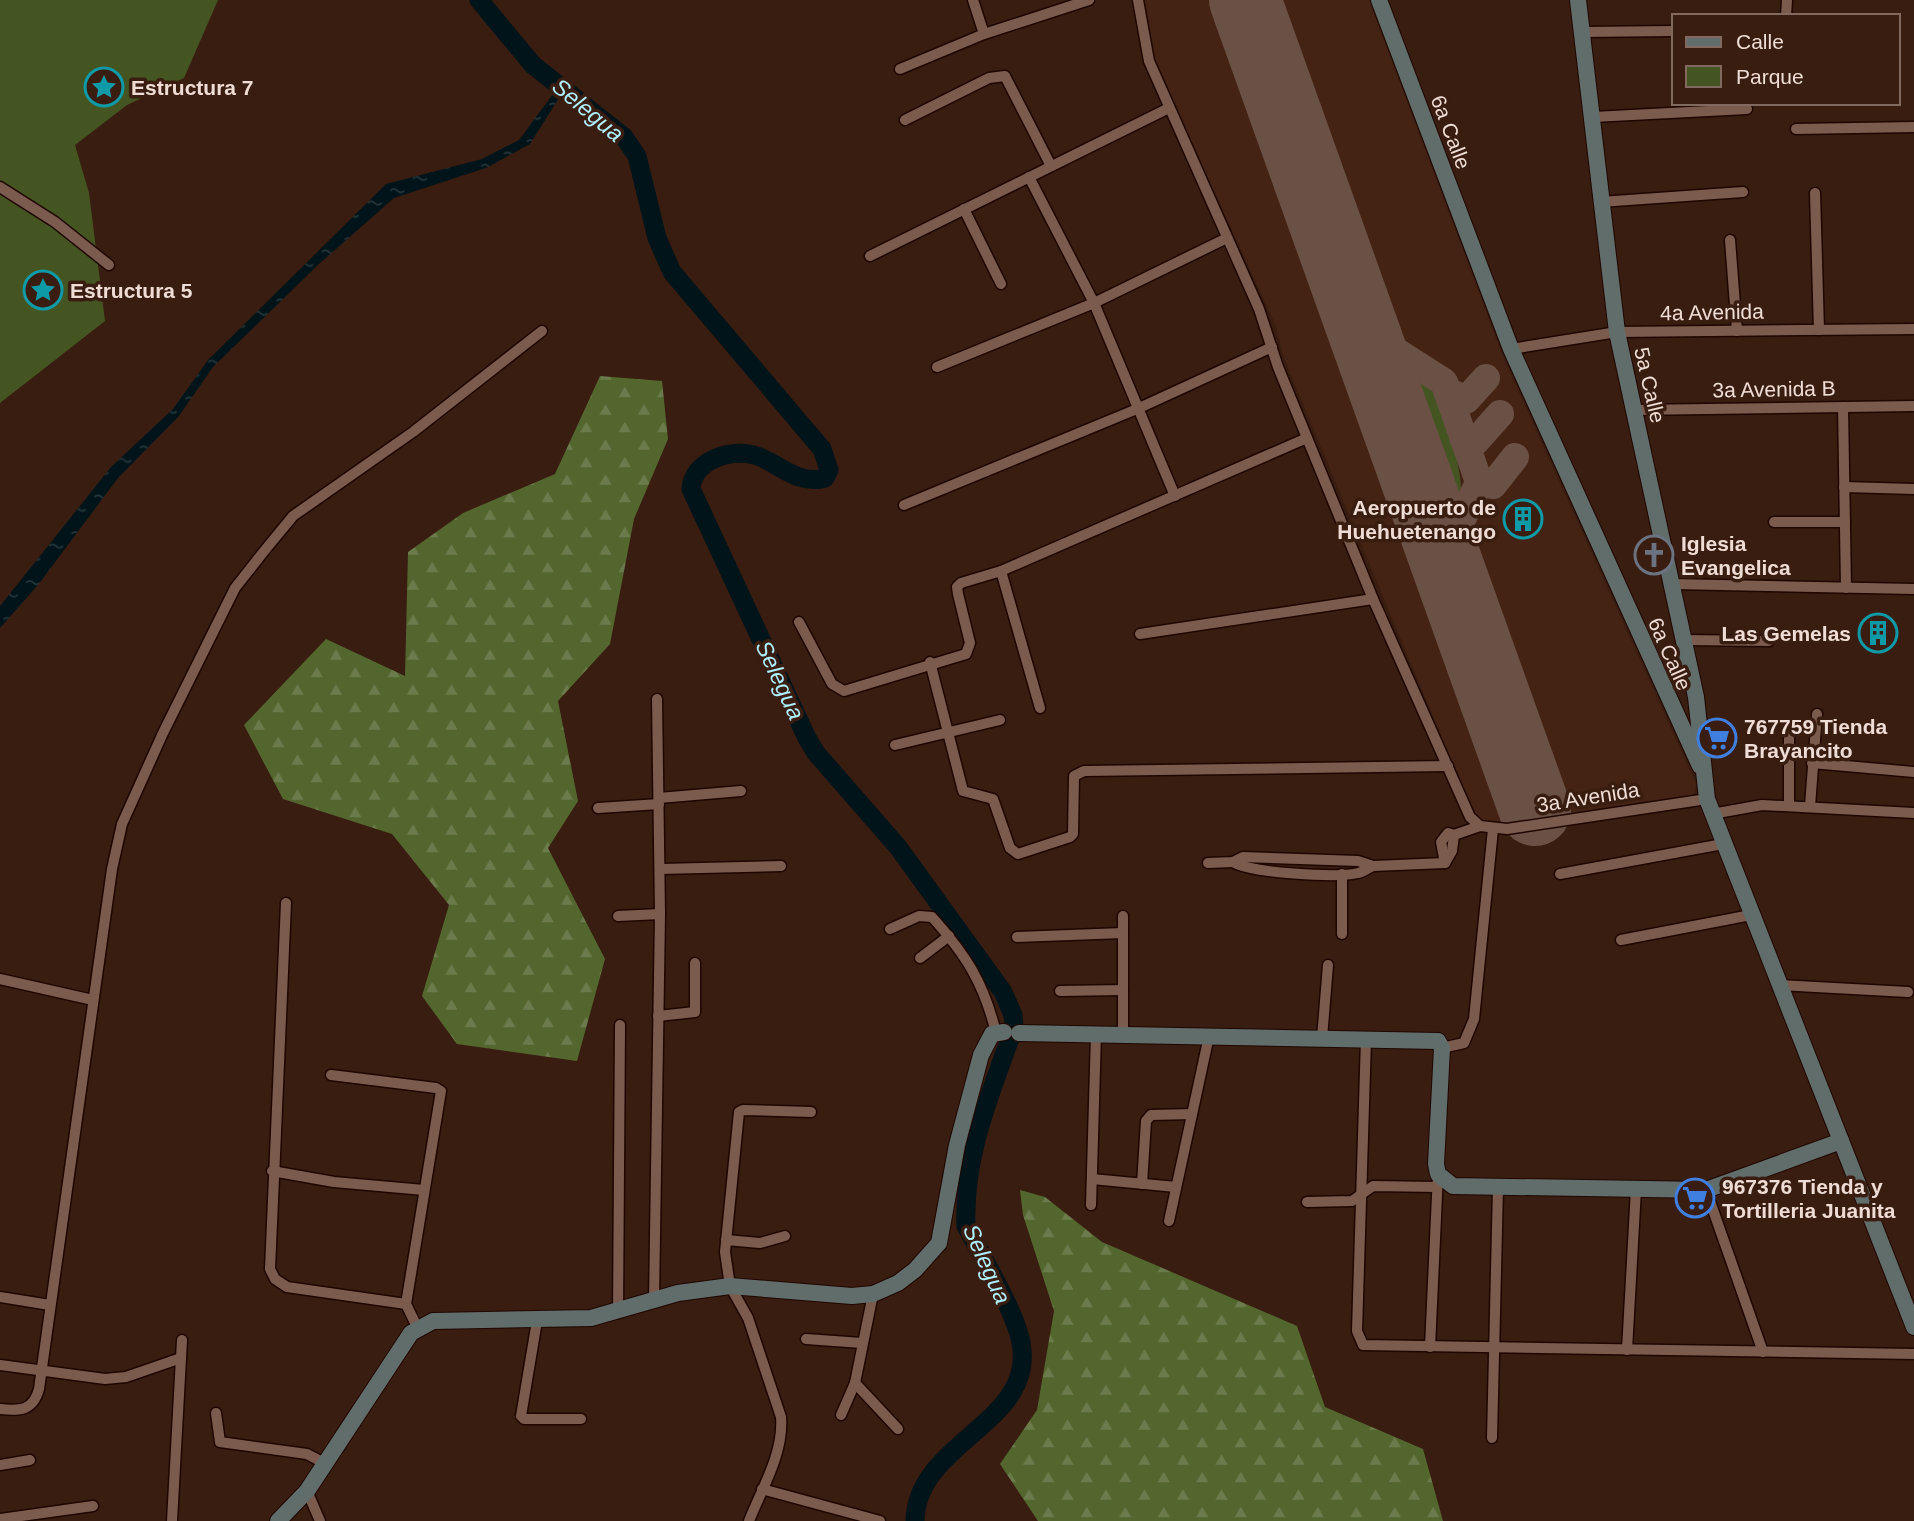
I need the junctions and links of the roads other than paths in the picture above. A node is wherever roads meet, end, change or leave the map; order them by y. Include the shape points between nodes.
1 (973, 0) edge
2 (1089, 0) edge
3 (1138, 0) edge
4 (1379, 0) edge
5 (1578, 0) edge
6 (1672, 31) edge
7 (1582, 33) junction
8 (984, 34) junction
9 (900, 69) dead end
10 (1169, 108) junction
11 (1748, 109) dead end
12 (1593, 117) junction
13 (905, 120) dead end
14 (1914, 127) edge
15 (1796, 129) dead end
16 (1051, 166) junction
17 (1029, 177) junction
18 (0, 187) edge
19 (1743, 192) dead end
20 (1815, 193) dead end
21 (1601, 202) junction
22 (964, 209) junction
23 (1227, 238) junction
24 (1730, 240) dead end
25 (870, 256) dead end
26 (109, 265) dead end
27 (1001, 284) dead end
28 (1094, 303) junction
29 (1914, 329) edge
30 (1819, 330) junction
31 (542, 331) dead end
32 (1737, 331) junction
33 (1616, 332) junction
34 (1272, 347) junction
35 (1511, 349) junction
36 (937, 367) dead end
37 (1914, 406) edge
38 (1843, 407) junction
39 (1137, 409) junction
40 (1634, 410) junction
41 (1307, 438) junction
42 (1844, 487) junction
43 (1914, 489) edge
44 (1175, 496) junction
45 (904, 505) dead end
46 (1774, 522) dead end
47 (1845, 522) junction
48 (1001, 572) junction
49 (1673, 584) junction
50 (1846, 588) junction
51 (1914, 589) edge
52 (1373, 599) junction
53 (799, 622) dead end
54 (1140, 634) dead end
55 (1684, 640) junction
56 (1769, 641) dead end
57 (930, 662) junction
58 (657, 699) dead end
59 (1040, 708) dead end
60 (1817, 714) dead end
61 (1000, 720) dead end
62 (1789, 727) dead end
63 (946, 732) junction
64 (895, 745) dead end
65 (1812, 763) junction
66 (1448, 766) junction
67 (1914, 772) edge
68 (1705, 775) junction
69 (741, 791) dead end
70 (659, 801) junction
71 (1789, 805) junction
72 (1710, 806) junction
73 (1810, 806) junction
74 (598, 808) dead end
75 (1914, 813) edge
76 (1478, 825) junction
77 (1493, 829) junction
78 (1723, 844) junction
79 (1233, 862) junction
80 (1208, 863) dead end
81 (781, 866) dead end
82 (1373, 866) junction
83 (660, 869) junction
84 (1342, 874) junction
85 (1560, 874) dead end
86 (286, 903) dead end
87 (660, 914) junction
88 (1751, 915) junction
89 (618, 916) dead end
90 (1123, 916) dead end
91 (890, 929) dead end
92 (1123, 933) junction
93 (1342, 934) dead end
94 (949, 936) junction
95 (1017, 937) dead end
96 (1621, 940) dead end
97 (920, 958) dead end
98 (695, 963) dead end
99 (1328, 965) dead end
100 (0, 979) edge
101 (1779, 985) junction
102 (1123, 990) junction
103 (1060, 991) dead end
104 (1908, 992) dead end
105 (93, 1000) junction
106 (658, 1016) junction
107 (620, 1025) dead end
108 (1007, 1033) junction
109 (1096, 1034) junction
110 (1123, 1035) junction
111 (1209, 1037) junction
112 (1322, 1038) junction
113 (1366, 1038) junction
114 (1442, 1048) junction
115 (331, 1075) dead end
116 (811, 1112) dead end
117 (1192, 1114) junction
118 (1841, 1141) junction
119 (272, 1171) junction
120 (1092, 1179) junction
121 (1438, 1181) junction
122 (1142, 1184) junction
123 (1176, 1187) junction
124 (1498, 1187) junction
125 (1636, 1189) junction
126 (424, 1190) junction
127 (1706, 1190) junction
128 (1360, 1195) junction
129 (1307, 1202) dead end
130 (1091, 1205) dead end
131 (1170, 1222) dead end
132 (785, 1236) dead end
133 (726, 1240) junction
134 (730, 1286) junction
135 (1906, 1293) edge
136 (873, 1294) junction
137 (0, 1297) edge
138 (654, 1300) junction
139 (407, 1304) junction
140 (50, 1305) junction
141 (618, 1313) junction
142 (537, 1321) junction
143 (1914, 1326) edge
144 (417, 1327) junction
145 (806, 1339) dead end
146 (182, 1340) dead end
147 (862, 1343) junction
148 (1430, 1347) junction
149 (1492, 1348) junction
150 (1627, 1350) junction
151 (1763, 1352) junction
152 (1914, 1354) edge
153 (181, 1358) junction
154 (0, 1365) edge
155 (41, 1371) junction
156 (855, 1383) junction
157 (0, 1409) edge
158 (216, 1413) dead end
159 (841, 1415) dead end
160 (581, 1419) dead end
161 (898, 1429) dead end
162 (1492, 1438) dead end
163 (30, 1460) dead end
164 (326, 1464) junction
165 (0, 1465) edge
166 (762, 1489) junction
167 (307, 1491) junction
168 (93, 1506) dead end
169 (0, 1519) edge
170 (172, 1521) edge
171 (278, 1521) edge
172 (320, 1521) edge
173 (748, 1521) edge
174 (880, 1521) edge

1 - 8 street
2 - 8 street
3 - 10 street via 1149,61
4 - 35 street, 6a Calle
5 - 7 street, 5a Calle
6 - 7 street
7 - 12 street, 5a Calle
8 - 9 street
10 - 16 street
10 - 23 street
11 - 12 street
12 - 21 street, 5a Calle
13 - 16 street via 989,78 1005,76
14 - 15 street
16 - 17 street
17 - 22 street
17 - 28 street
18 - 26 street via 55,222
19 - 21 street
20 - 30 street
21 - 33 street, 5a Calle
22 - 25 street
22 - 27 street
23 - 28 street
23 - 34 street
24 - 32 street
28 - 36 street
28 - 39 street
29 - 30 street, 4a Avenida
30 - 32 street, 4a Avenida
31 - 105 street via 412,432 293,516 235,588 122,824
32 - 33 street, 4a Avenida
33 - 35 street, 4a Avenida
33 - 40 street, 5a Calle
34 - 39 street
34 - 41 street
35 - 68 street, 6a Calle
37 - 38 street, 3a Avenida B
38 - 40 street, 3a Avenida B
38 - 42 street
39 - 44 street
39 - 45 street
40 - 49 street, 5a Calle
41 - 44 street
41 - 52 street
42 - 43 street
42 - 47 street
44 - 48 street
46 - 47 street
47 - 50 street
48 - 57 street via 957,587 969,650
48 - 59 street
49 - 50 street
49 - 55 street, 5a Calle
50 - 51 street
52 - 54 street
52 - 66 street
53 - 57 street via 832,684 844,691
55 - 56 street
55 - 68 street, 5a Calle
57 - 63 street
58 - 70 street
60 - 65 street
61 - 63 street
62 - 71 street
63 - 64 street
63 - 66 street via 963,791 993,799 1010,848 1018,854 1073,834 1074,776 1084,771
65 - 67 street
65 - 73 street
66 - 76 street
68 - 72 street, 6a Calle
69 - 70 street
70 - 74 street
70 - 83 street
71 - 72 street, 3a Avenida
71 - 73 street, 3a Avenida
72 - 77 street, 3a Avenida
72 - 78 street, 6a Calle
73 - 75 street, 3a Avenida
76 - 77 street, 3a Avenida
76 - 82 street via 1454,835 1445,863
77 - 114 street via 1474,1019 1464,1043
78 - 85 street
78 - 88 street, 6a Calle
79 - 80 street
79 - 82 street via 1243,856 1358,861
79 - 84 street via 1253,871
81 - 83 street
82 - 84 street
83 - 87 street
84 - 93 street
86 - 119 street
87 - 89 street
87 - 106 street
88 - 96 street
88 - 101 street, 6a Calle
90 - 92 street
91 - 94 street via 926,915
92 - 95 street
92 - 102 street
94 - 97 street
94 - 108 street
98 - 106 street via 695,1012
99 - 112 street
100 - 105 street
101 - 104 street
101 - 118 street, 6a Calle
102 - 103 street
102 - 110 street
105 - 140 street
106 - 138 street
107 - 141 street
108 - 109 street
108 - 136 street via 987,1040 981,1055 957,1145 939,1243 915,1270
109 - 110 street
109 - 120 street
110 - 111 street
111 - 112 street
111 - 117 street
112 - 113 street
113 - 114 street via 1431,1039
113 - 128 street
114 - 121 street
115 - 126 street via 441,1091
116 - 133 street via 739,1112
117 - 122 street via 1150,1115
117 - 123 street
118 - 127 street
118 - 135 street, 6a Calle
119 - 126 street
119 - 139 street via 270,1269 275,1279 287,1287
120 - 122 street
120 - 130 street
121 - 124 street
121 - 128 street via 1373,1186
121 - 148 street
122 - 123 street
123 - 131 street
124 - 125 street
124 - 149 street
125 - 127 street
125 - 150 street
126 - 139 street
127 - 151 street
128 - 129 street via 1352,1201
128 - 148 street via 1359,1339 1363,1345
132 - 133 street via 760,1243
133 - 134 street
134 - 136 street
134 - 138 street
134 - 166 street via 748,1318 781,1417 780,1446
135 - 143 street, 6a Calle
136 - 147 street
137 - 140 street
138 - 141 street
139 - 144 street
140 - 155 street
141 - 142 street
142 - 144 street via 433,1321
142 - 160 street via 520,1416
144 - 164 street
145 - 147 street
146 - 153 street
147 - 156 street
148 - 149 street
149 - 150 street
149 - 162 street
150 - 151 street
151 - 152 street
153 - 155 street via 115,1378
153 - 170 street
154 - 155 street
155 - 157 street via 31,1405 23,1411
156 - 159 street
156 - 161 street
158 - 164 street via 220,1442 307,1454
163 - 165 street
164 - 167 street
166 - 173 street
166 - 174 street
167 - 171 street
167 - 172 street
168 - 169 street

